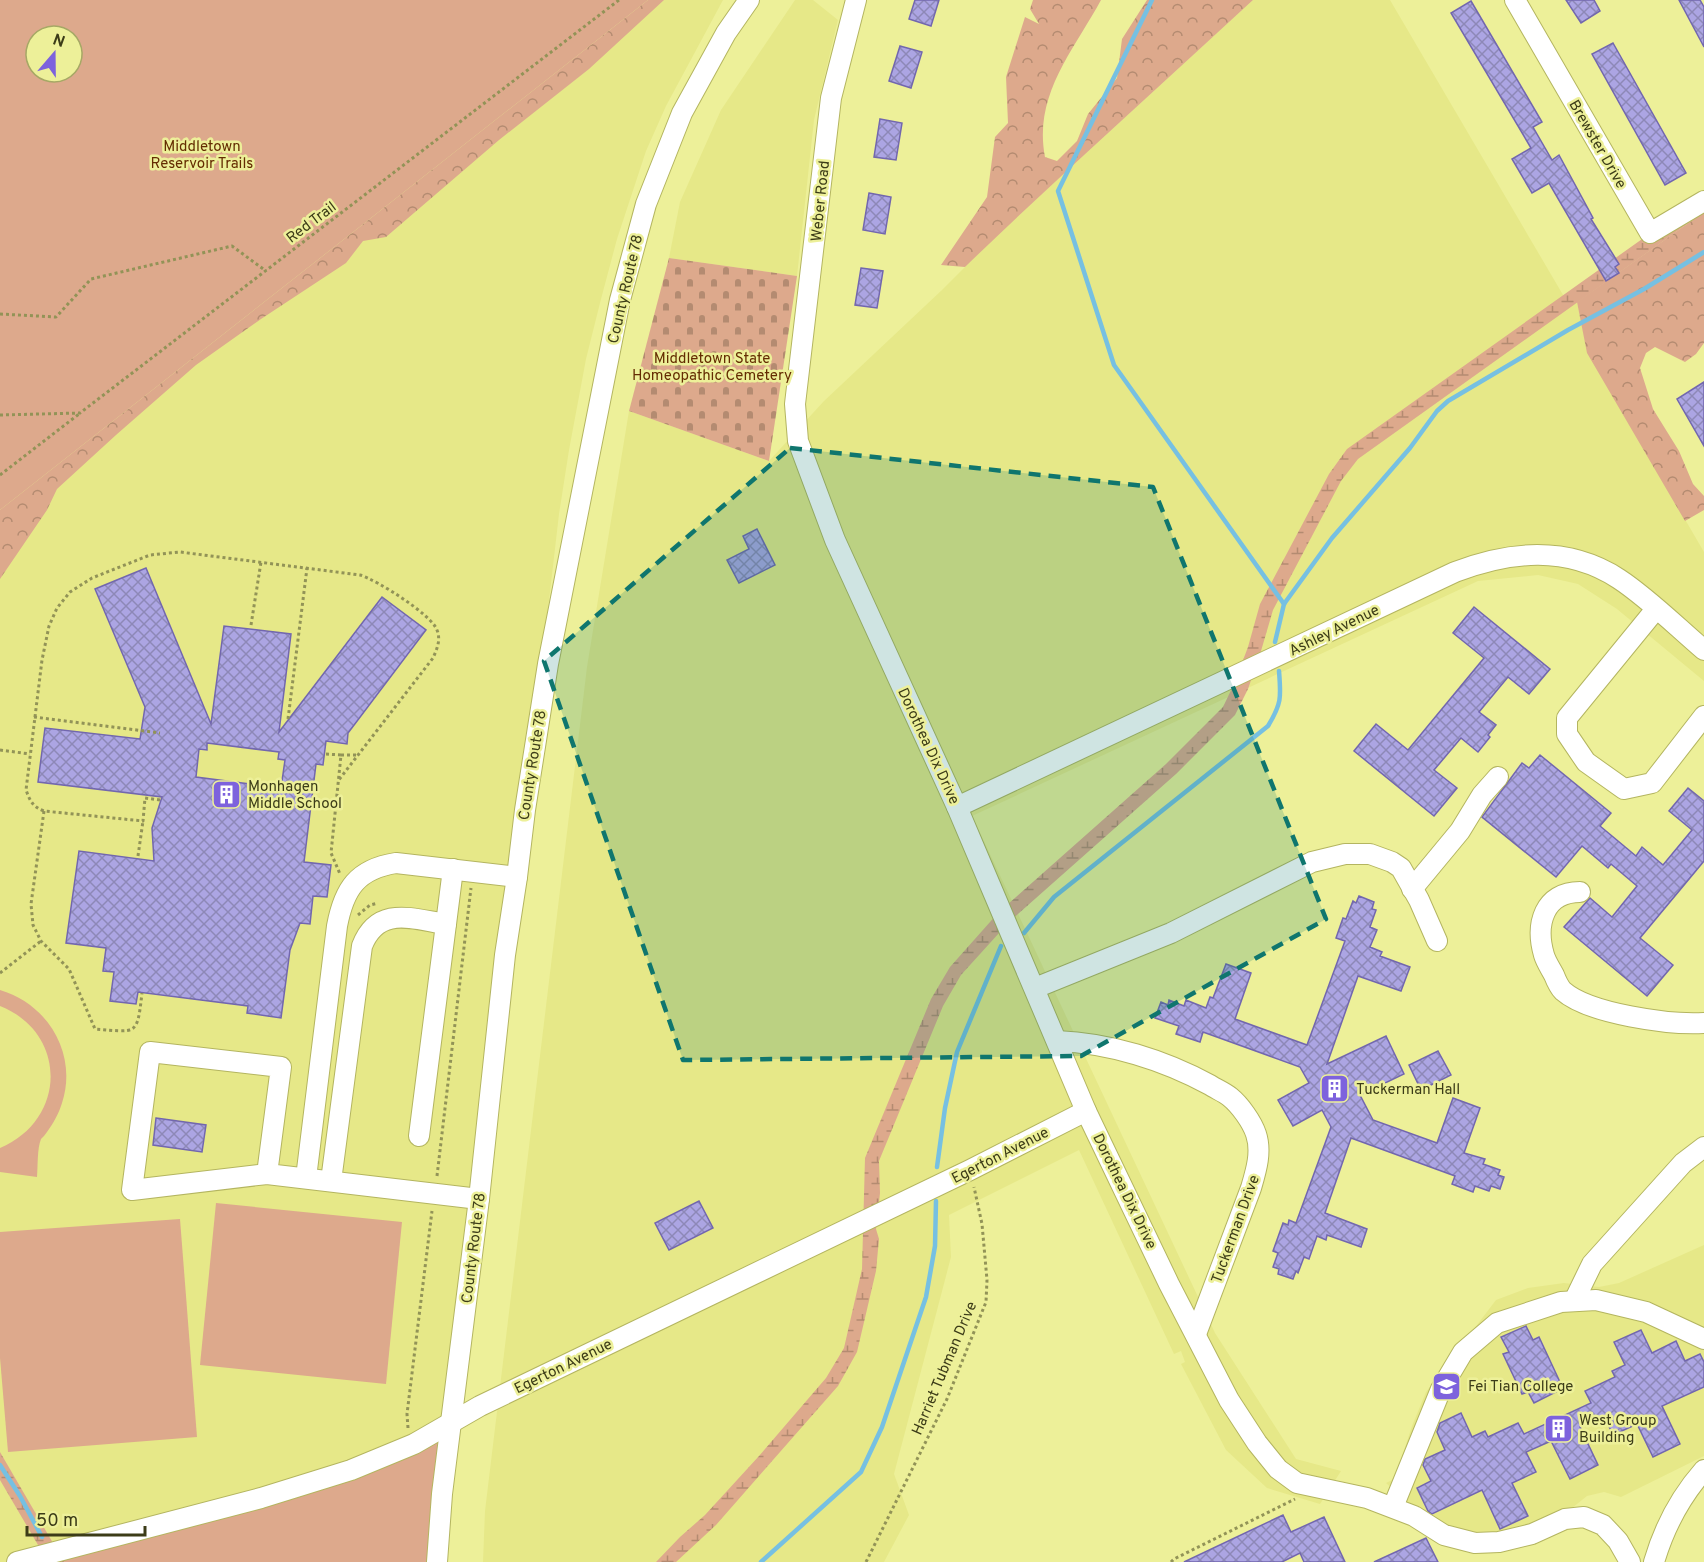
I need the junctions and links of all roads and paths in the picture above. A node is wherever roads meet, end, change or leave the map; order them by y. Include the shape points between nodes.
1 (619, 0) edge
2 (749, 0) edge
3 (856, 0) edge
4 (1515, 0) edge
5 (1704, 201) edge
6 (266, 271) junction
7 (0, 314) edge
8 (80, 413) junction
9 (0, 415) edge
10 (0, 475) edge
11 (835, 540) joint
12 (261, 562) junction
13 (307, 568) junction
14 (1656, 609) junction
15 (251, 625) dead end
16 (1704, 650) edge
17 (1704, 716) edge
18 (34, 717) junction
19 (288, 719) dead end
20 (160, 733) dead end
21 (0, 750) edge
22 (30, 754) junction
23 (326, 754) dead end
24 (341, 755) junction
25 (358, 755) junction
26 (1498, 777) dead end
27 (338, 781) junction
28 (160, 800) dead end
29 (957, 807) junction
30 (44, 811) junction
31 (143, 821) junction
32 (138, 856) dead end
33 (453, 869) junction
34 (517, 877) junction
35 (472, 880) dead end
36 (350, 886) junction
37 (1412, 889) junction
38 (1580, 892) dead end
39 (370, 905) dead end
40 (446, 924) junction
41 (41, 941) junction
42 (1437, 941) dead end
43 (0, 973) edge
44 (1035, 988) junction
45 (142, 993) dead end
46 (1704, 1023) edge
47 (1057, 1041) junction
48 (1086, 1111) junction
49 (419, 1136) dead end
50 (1704, 1147) edge
51 (970, 1170) junction
52 (267, 1173) junction
53 (318, 1179) junction
54 (436, 1185) dead end
55 (479, 1199) junction
56 (433, 1203) dead end
57 (1574, 1301) junction
58 (1196, 1334) junction
59 (1704, 1339) edge
60 (451, 1422) junction
61 (409, 1433) dead end
62 (1704, 1470) edge
63 (1317, 1488) junction
64 (1393, 1507) junction
65 (17, 1562) edge
66 (437, 1562) edge
67 (866, 1562) edge
68 (1171, 1562) edge
69 (1630, 1562) edge
70 (1654, 1562) edge

1 - 6 path, Red Trail
2 - 34 street, County Route 78 via 682,113 646,204 620,300 548,664
3 - 11 street, Weber Road via 831,98 795,404 798,441
4 - 5 street, Brewster Drive via 1650,233
6 - 7 path via 232,246 91,279 56,317
6 - 8 path, Red Trail
8 - 9 path
8 - 10 path, Red Trail
11 - 29 street, Dorothea Dix Drive
12 - 13 path
12 - 15 path
12 - 18 path via 161,553 136,559 84,582 70,592 53,616
13 - 19 path
13 - 25 path via 375,580 429,620 438,632 439,643 433,658
14 - 16 street, Ashley Avenue
14 - 17 street via 1567,718 1567,734 1586,762 1624,789 1652,783
14 - 29 street, Ashley Avenue via 1619,579 1572,559 1512,555 1484,561
18 - 20 path
18 - 22 path
21 - 22 path
22 - 30 path via 26,790 30,802
23 - 24 path
24 - 25 path
24 - 27 path
25 - 27 path
26 - 37 street
27 - 36 path via 332,853 340,876
28 - 31 path via 145,798
29 - 44 street, Dorothea Dix Drive
30 - 31 path
30 - 41 path via 31,904 33,925
31 - 32 path
33 - 34 street
33 - 36 street via 403,863 383,865
33 - 40 street
34 - 55 street, County Route 78
35 - 54 path
36 - 39 path
36 - 53 street via 337,926
37 - 42 street
37 - 44 street via 1401,868 1370,854 1345,854 1312,862 1171,933
38 - 46 street via 1557,896 1547,907 1542,923 1544,956 1562,990 1590,1006 1652,1020
40 - 49 street
40 - 53 street via 391,918 366,937
41 - 43 path
41 - 45 path via 69,969 95,1029 130,1032 138,1023
44 - 47 street, Dorothea Dix Drive
47 - 48 street, Dorothea Dix Drive
47 - 58 street, Tuckerman Drive via 1117,1048 1186,1072 1230,1097 1256,1135 1258,1164 1251,1188
48 - 51 street, Egerton Avenue
48 - 58 street, Dorothea Dix Drive
50 - 57 street via 1683,1163 1592,1264
51 - 60 street, Egerton Avenue
51 - 67 path, Harriet Tubman Drive via 982,1224 986,1302 947,1399
52 - 52 street via 132,1190 150,1052 281,1067
52 - 53 street
53 - 55 street
55 - 60 street, County Route 78
56 - 61 path via 407,1414
57 - 59 street via 1596,1300 1646,1312
57 - 64 street via 1497,1323 1463,1352 1441,1389
58 - 63 street, Dorothea Dix Drive via 1229,1400 1257,1443 1278,1469 1297,1483
60 - 65 street, Egerton Avenue via 414,1444 351,1470 261,1498
60 - 66 street, County Route 78
62 - 70 street via 1673,1514
63 - 64 street, Dorothea Dix Drive
63 - 68 path
64 - 69 street, Dorothea Dix Drive via 1444,1535 1475,1543 1499,1542 1532,1534 1565,1519 1584,1517 1603,1525

